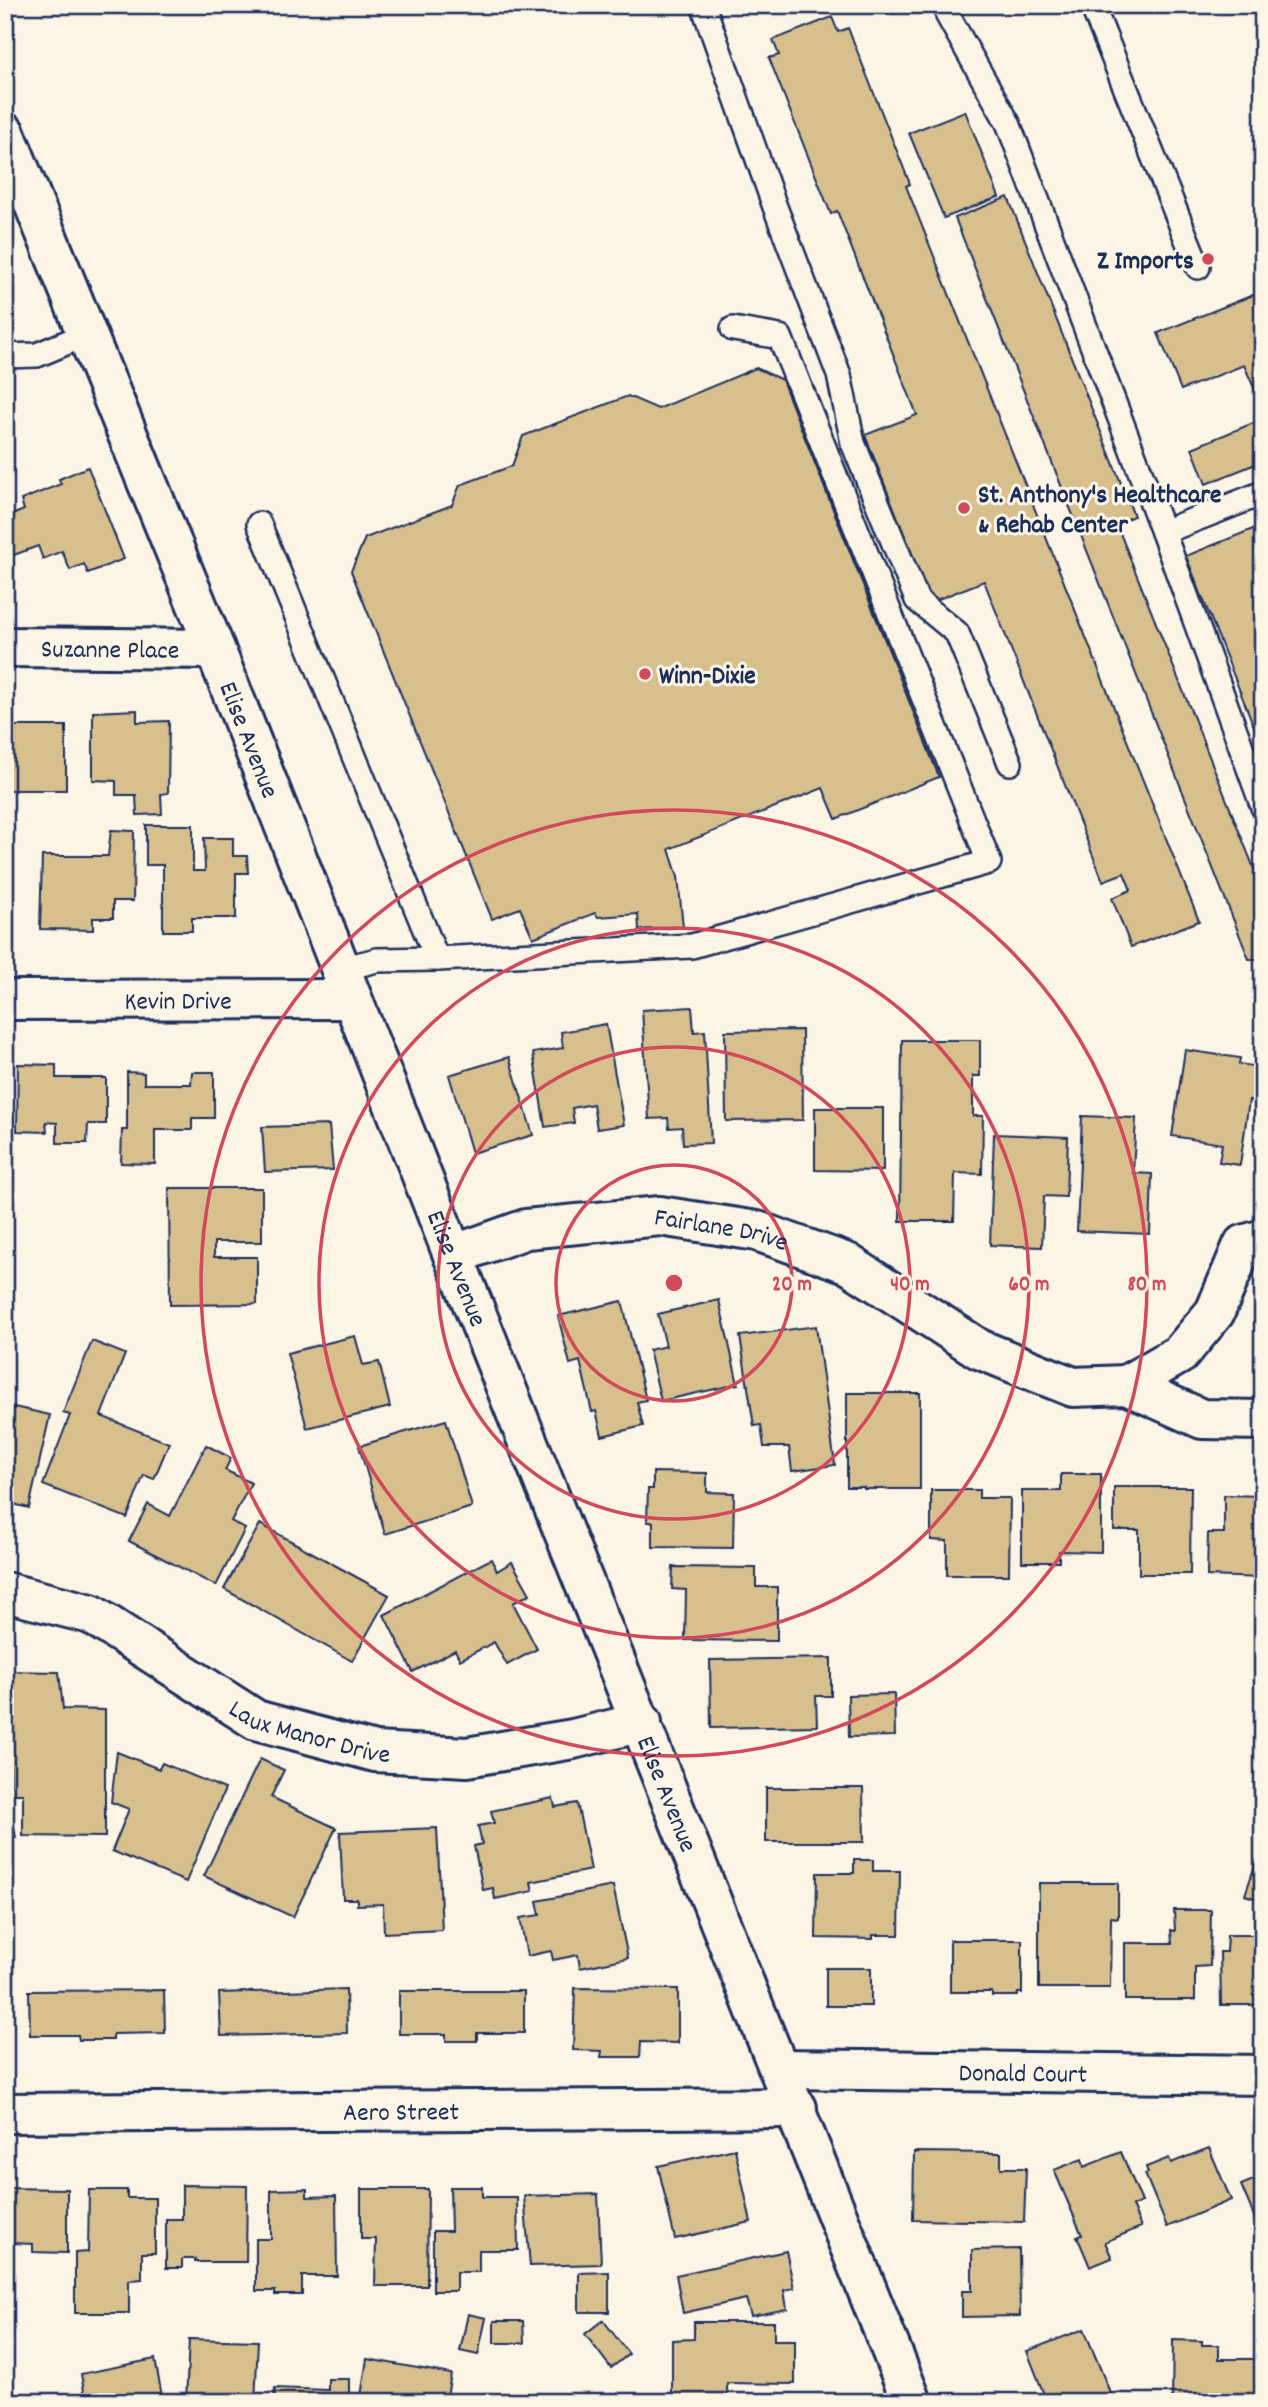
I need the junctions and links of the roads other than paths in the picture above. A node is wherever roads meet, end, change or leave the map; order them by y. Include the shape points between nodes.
1 (703, 5) edge
2 (945, 5) edge
3 (1092, 5) edge
4 (5, 134) edge
5 (1198, 267) dead end
6 (733, 329) dead end
7 (87, 334) junction
8 (5, 356) edge
9 (1263, 493) edge
10 (259, 524) dead end
11 (1163, 532) junction
12 (5, 647) edge
13 (215, 649) junction
14 (1010, 763) dead end
15 (1263, 807) edge
16 (437, 959) junction
17 (347, 984) junction
18 (5, 1000) edge
19 (1263, 1239) edge
20 (453, 1255) junction
21 (1126, 1385) junction
22 (1263, 1420) edge
23 (5, 1592) edge
24 (642, 1722) junction
25 (781, 2069) junction
26 (1263, 2075) edge
27 (797, 2108) junction
28 (5, 2113) edge
29 (912, 2402) edge

1 - 14 lane via 839,375 853,443 917,600 957,633
2 - 11 lane via 1008,123
3 - 5 lane
4 - 7 street, Elise Avenue
6 - 16 lane via 780,337 989,862 692,946
7 - 8 lane via 37,355
7 - 13 street, Elise Avenue
9 - 11 lane
10 - 16 lane
11 - 15 lane
12 - 13 street, Suzanne Place
13 - 17 street, Elise Avenue
16 - 17 lane via 377,960
17 - 18 street, Kevin Drive
17 - 20 street, Elise Avenue
19 - 21 street, Fairlane Drive via 1243,1245 1214,1312 1180,1353
20 - 21 street, Fairlane Drive via 526,1229 660,1216 757,1231 847,1263 979,1349 1073,1387
20 - 24 street, Elise Avenue
21 - 22 street, Fairlane Drive via 1202,1419
23 - 24 street, Laux Manor Drive via 91,1614 256,1720 375,1752 467,1757
24 - 25 street, Elise Avenue
25 - 26 street, Donald Court
25 - 27 street, Elise Avenue
27 - 28 street, Aero Street
27 - 29 street, Elise Avenue

